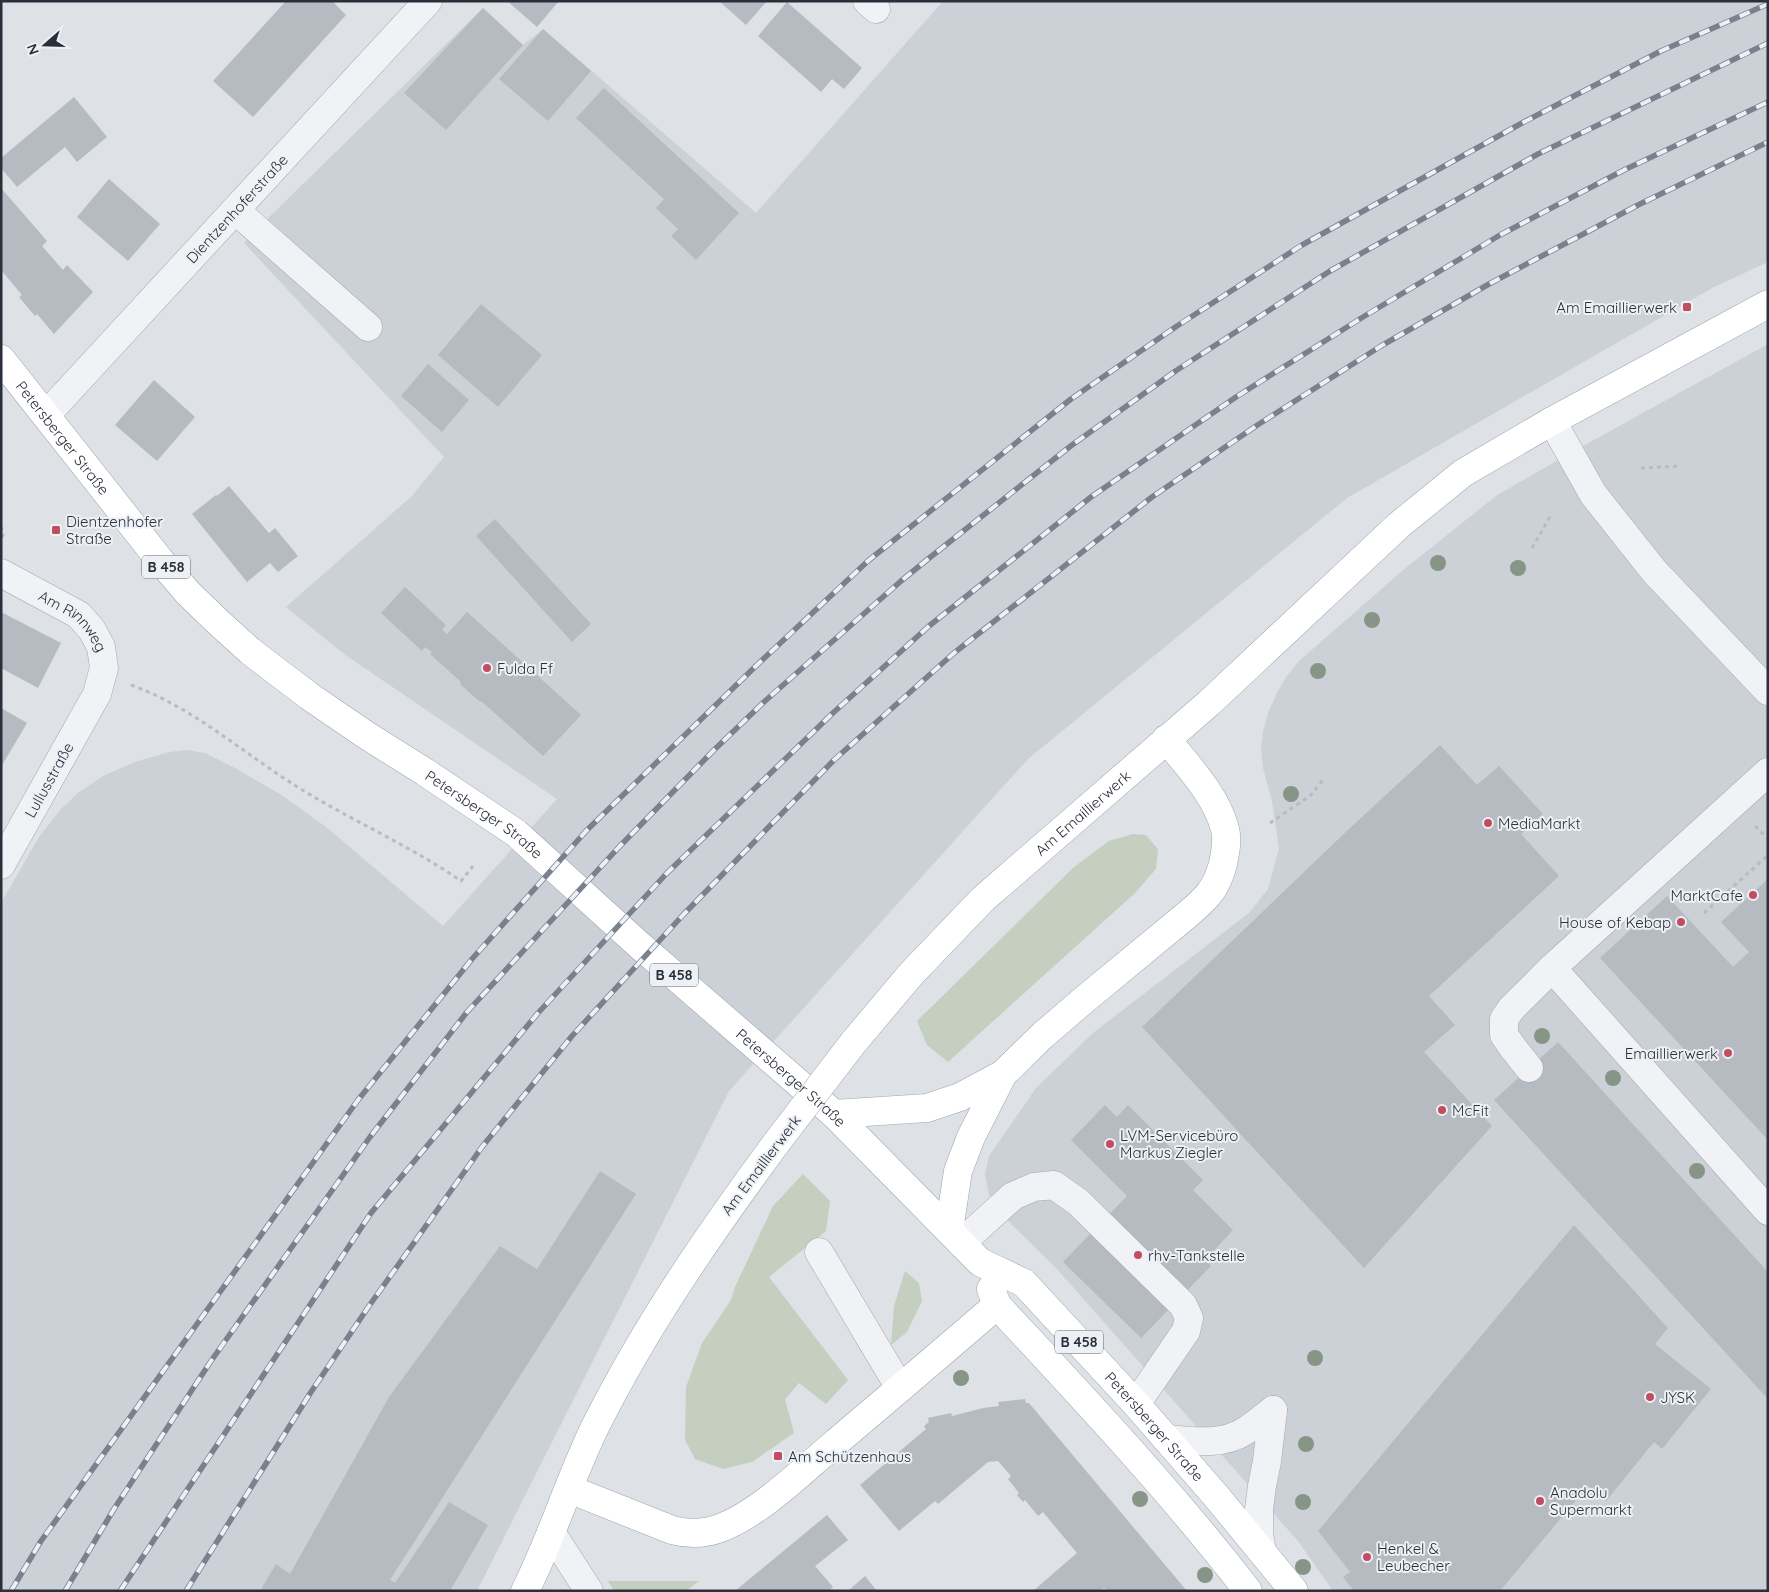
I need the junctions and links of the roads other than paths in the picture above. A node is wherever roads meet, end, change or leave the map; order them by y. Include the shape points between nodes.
1 (428, 1) edge
2 (235, 210) junction
3 (1768, 304) edge
4 (368, 327) dead end
5 (1, 359) edge
6 (46, 415) junction
7 (1552, 421) junction
8 (1, 573) edge
9 (1768, 691) edge
10 (97, 694) joint
11 (1166, 739) junction
12 (1768, 772) edge
13 (1, 865) edge
14 (1552, 968) junction
15 (1529, 1068) dead end
16 (1003, 1074) junction
17 (834, 1114) junction
18 (1768, 1211) edge
19 (963, 1245) junction
20 (819, 1252) dead end
21 (997, 1306) junction
22 (900, 1388) junction
23 (1136, 1404) junction
24 (1166, 1439) junction
25 (569, 1489) junction
26 (551, 1532) junction
27 (1262, 1552) junction
28 (525, 1591) edge
29 (589, 1591) edge
30 (1248, 1591) edge
31 (1294, 1591) edge

1 - 2 street, Dientzenhoferstraße
2 - 4 street
2 - 6 street, Dientzenhoferstraße
3 - 7 main road, Am Emaillierwerk
5 - 6 main road, Petersberger Straße / B 458
6 - 17 main road, Petersberger Straße / B 458 via 188,593 250,651 337,716 516,833
7 - 9 street via 1593,494 1654,571
7 - 11 main road, Am Emaillierwerk via 1463,473 1399,525 1209,703
8 - 10 street, Am Rinnweg via 78,615 92,630 101,647 104,668
10 - 13 street, Lullusstraße
11 - 16 main road via 1208,792 1225,830 1224,856 1217,880 1207,897 1043,1035
11 - 25 main road, Am Emaillierwerk, bridge via 983,898 910,974 853,1043 687,1268 642,1339 594,1428
12 - 14 street
14 - 15 street via 1504,1018 1504,1035
14 - 18 street
16 - 17 main road via 960,1097 927,1108
16 - 19 main road via 971,1137 958,1171
17 - 19 main road, Petersberger Straße / B 458
19 - 21 main road, Petersberger Straße / B 458
19 - 23 main road, Petersberger Straße / B 458 via 1024,1283
19 - 23 street via 1013,1196 1034,1188 1054,1186 1078,1202 1183,1305 1188,1318 1186,1331
20 - 22 street
21 - 22 main road
21 - 30 main road, Petersberger Straße / B 458 via 1099,1416
22 - 25 main road via 770,1497 724,1527 700,1534 672,1530
23 - 24 main road, Petersberger Straße / B 458
24 - 27 main road, Petersberger Straße / B 458
24 - 27 street via 1228,1439 1244,1432 1273,1410 1259,1509
25 - 26 main road, Am Emaillierwerk
26 - 28 main road, Am Emaillierwerk
26 - 29 street
27 - 31 main road, Petersberger Straße / B 458

